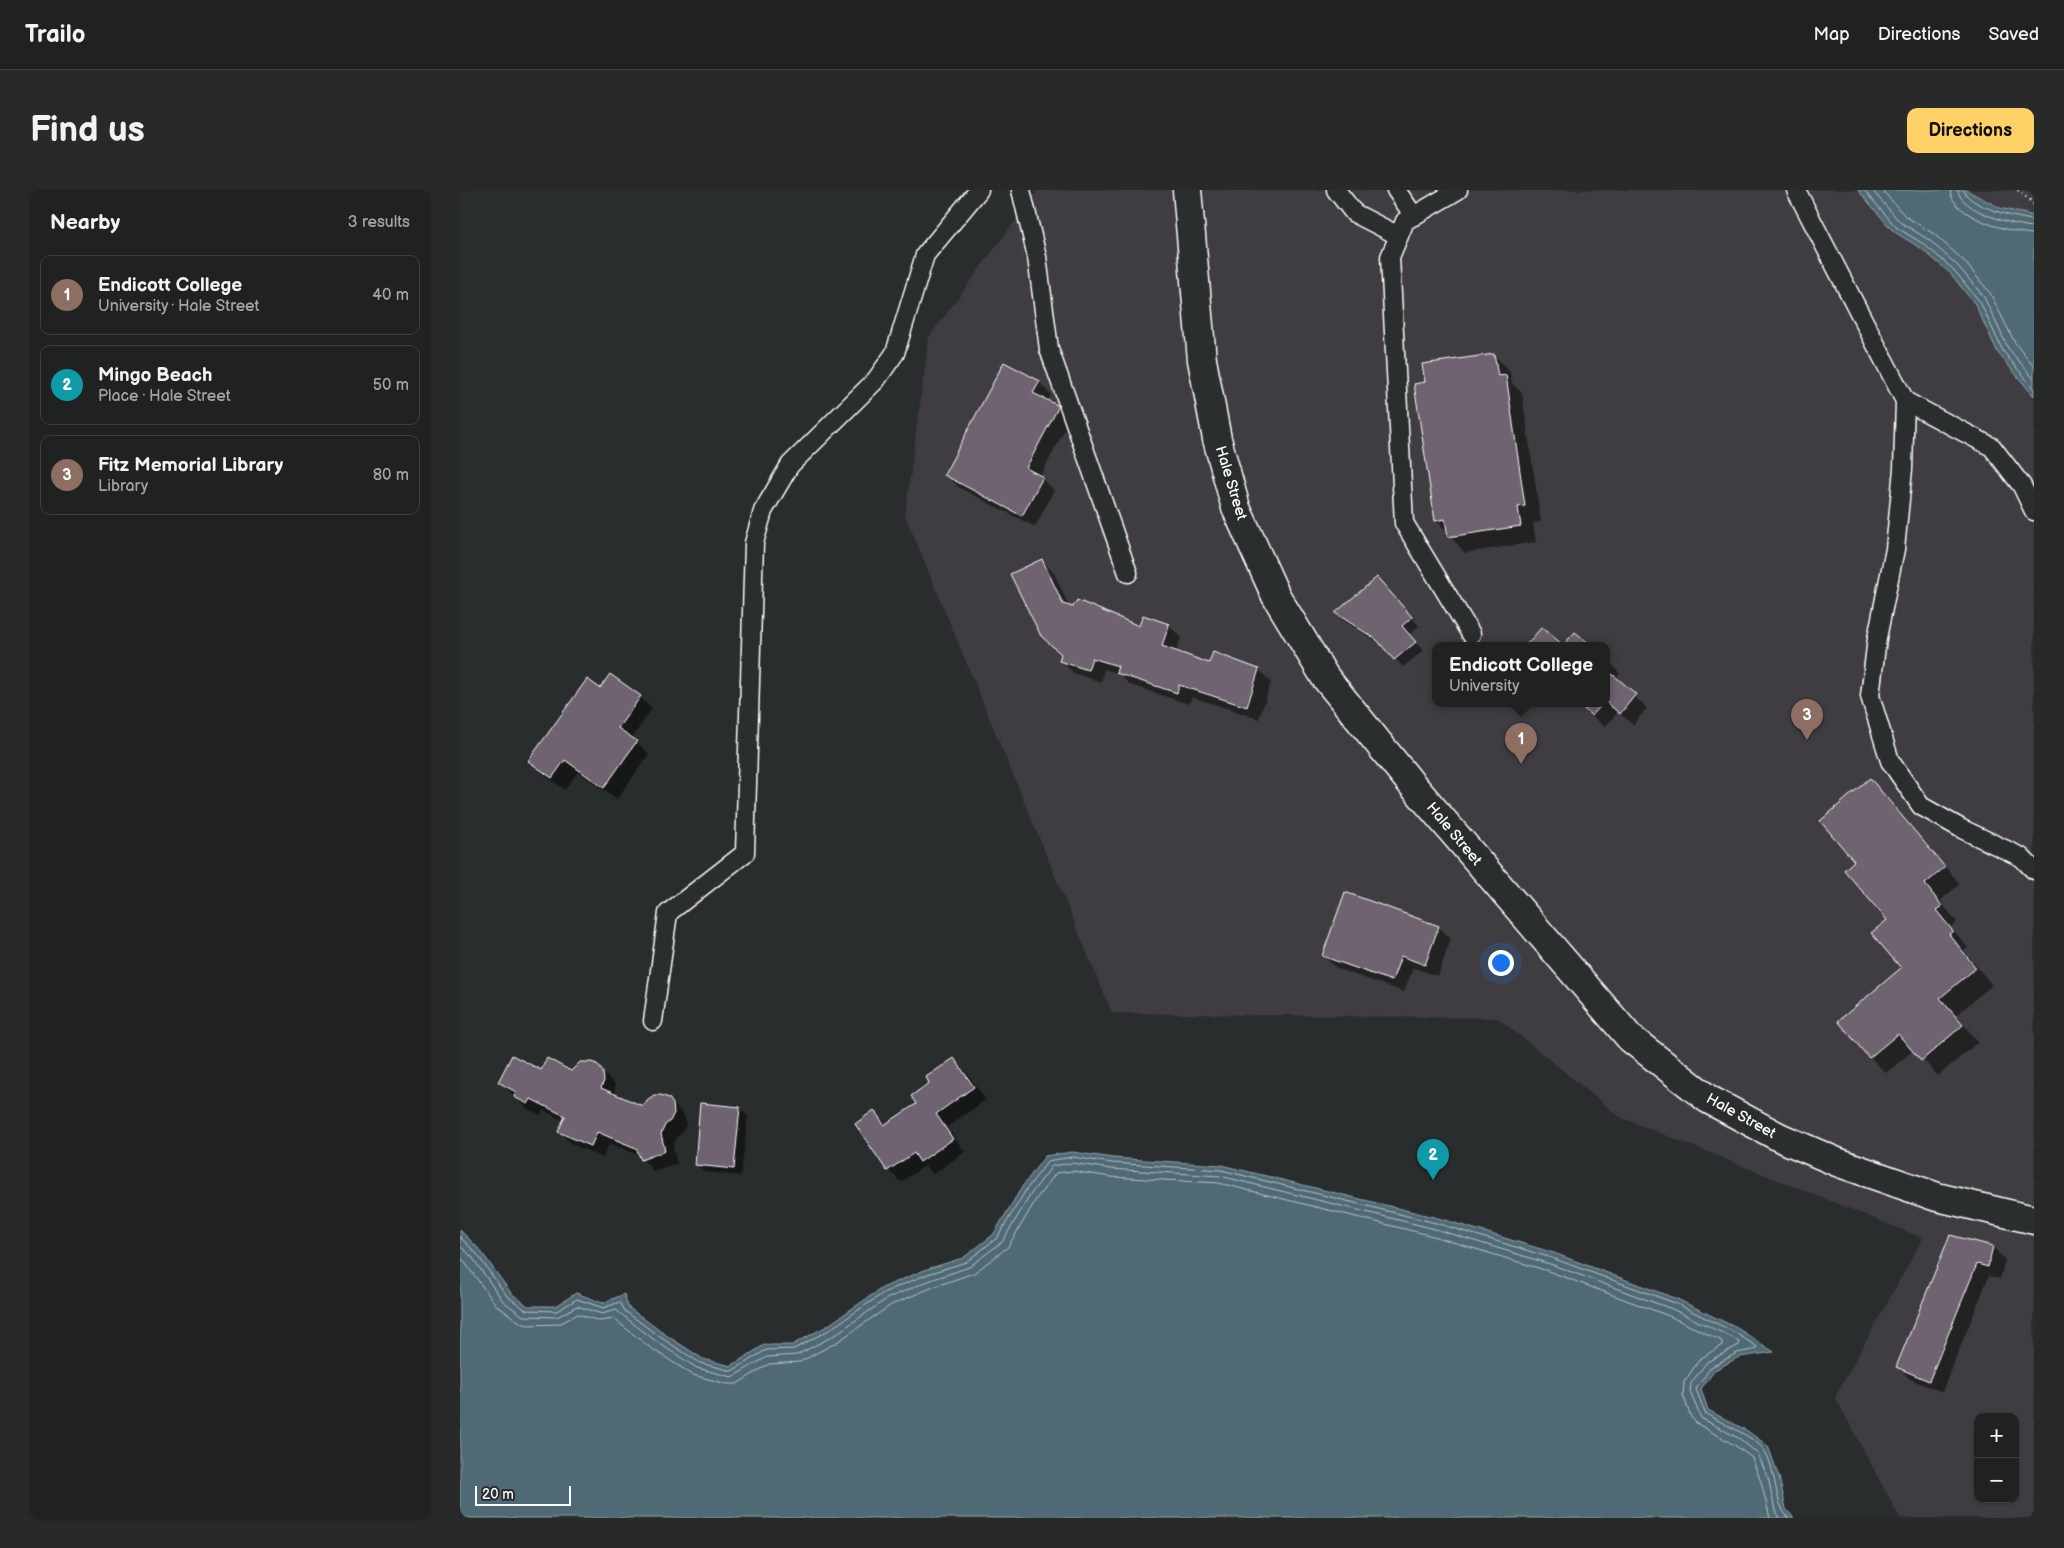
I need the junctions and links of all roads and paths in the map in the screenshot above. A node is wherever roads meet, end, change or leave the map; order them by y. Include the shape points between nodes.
1 (979, 190) edge
2 (1021, 190) edge
3 (1187, 190) edge
4 (1336, 190) edge
5 (1396, 190) edge
6 (1458, 190) edge
7 (1796, 190) edge
8 (2018, 190) edge
9 (2034, 204) edge
10 (1414, 216) junction
11 (1399, 236) junction
12 (1905, 401) junction
13 (2034, 511) edge
14 (1128, 573) dead end
15 (1471, 634) dead end
16 (2034, 870) edge
17 (653, 1021) dead end
18 (2034, 1220) edge

1 - 17 lane via 925,255 895,353 881,373 790,465 764,511 754,543 745,853 668,913
2 - 14 lane via 1037,257 1049,349
3 - 18 main road, Hale Street via 1202,360 1217,439 1236,508 1276,596 1325,676 1410,782 1630,1038 1708,1099 1779,1137 1837,1162 1937,1197
4 - 11 lane via 1354,213
5 - 10 lane
6 - 10 lane
7 - 12 lane
8 - 9 path
10 - 11 lane via 1405,221
11 - 15 lane via 1390,256 1404,523
12 - 13 lane via 1992,447 2022,486
12 - 16 lane via 1903,469 1895,549 1877,638 1870,696 1890,760 1922,806 2021,858

